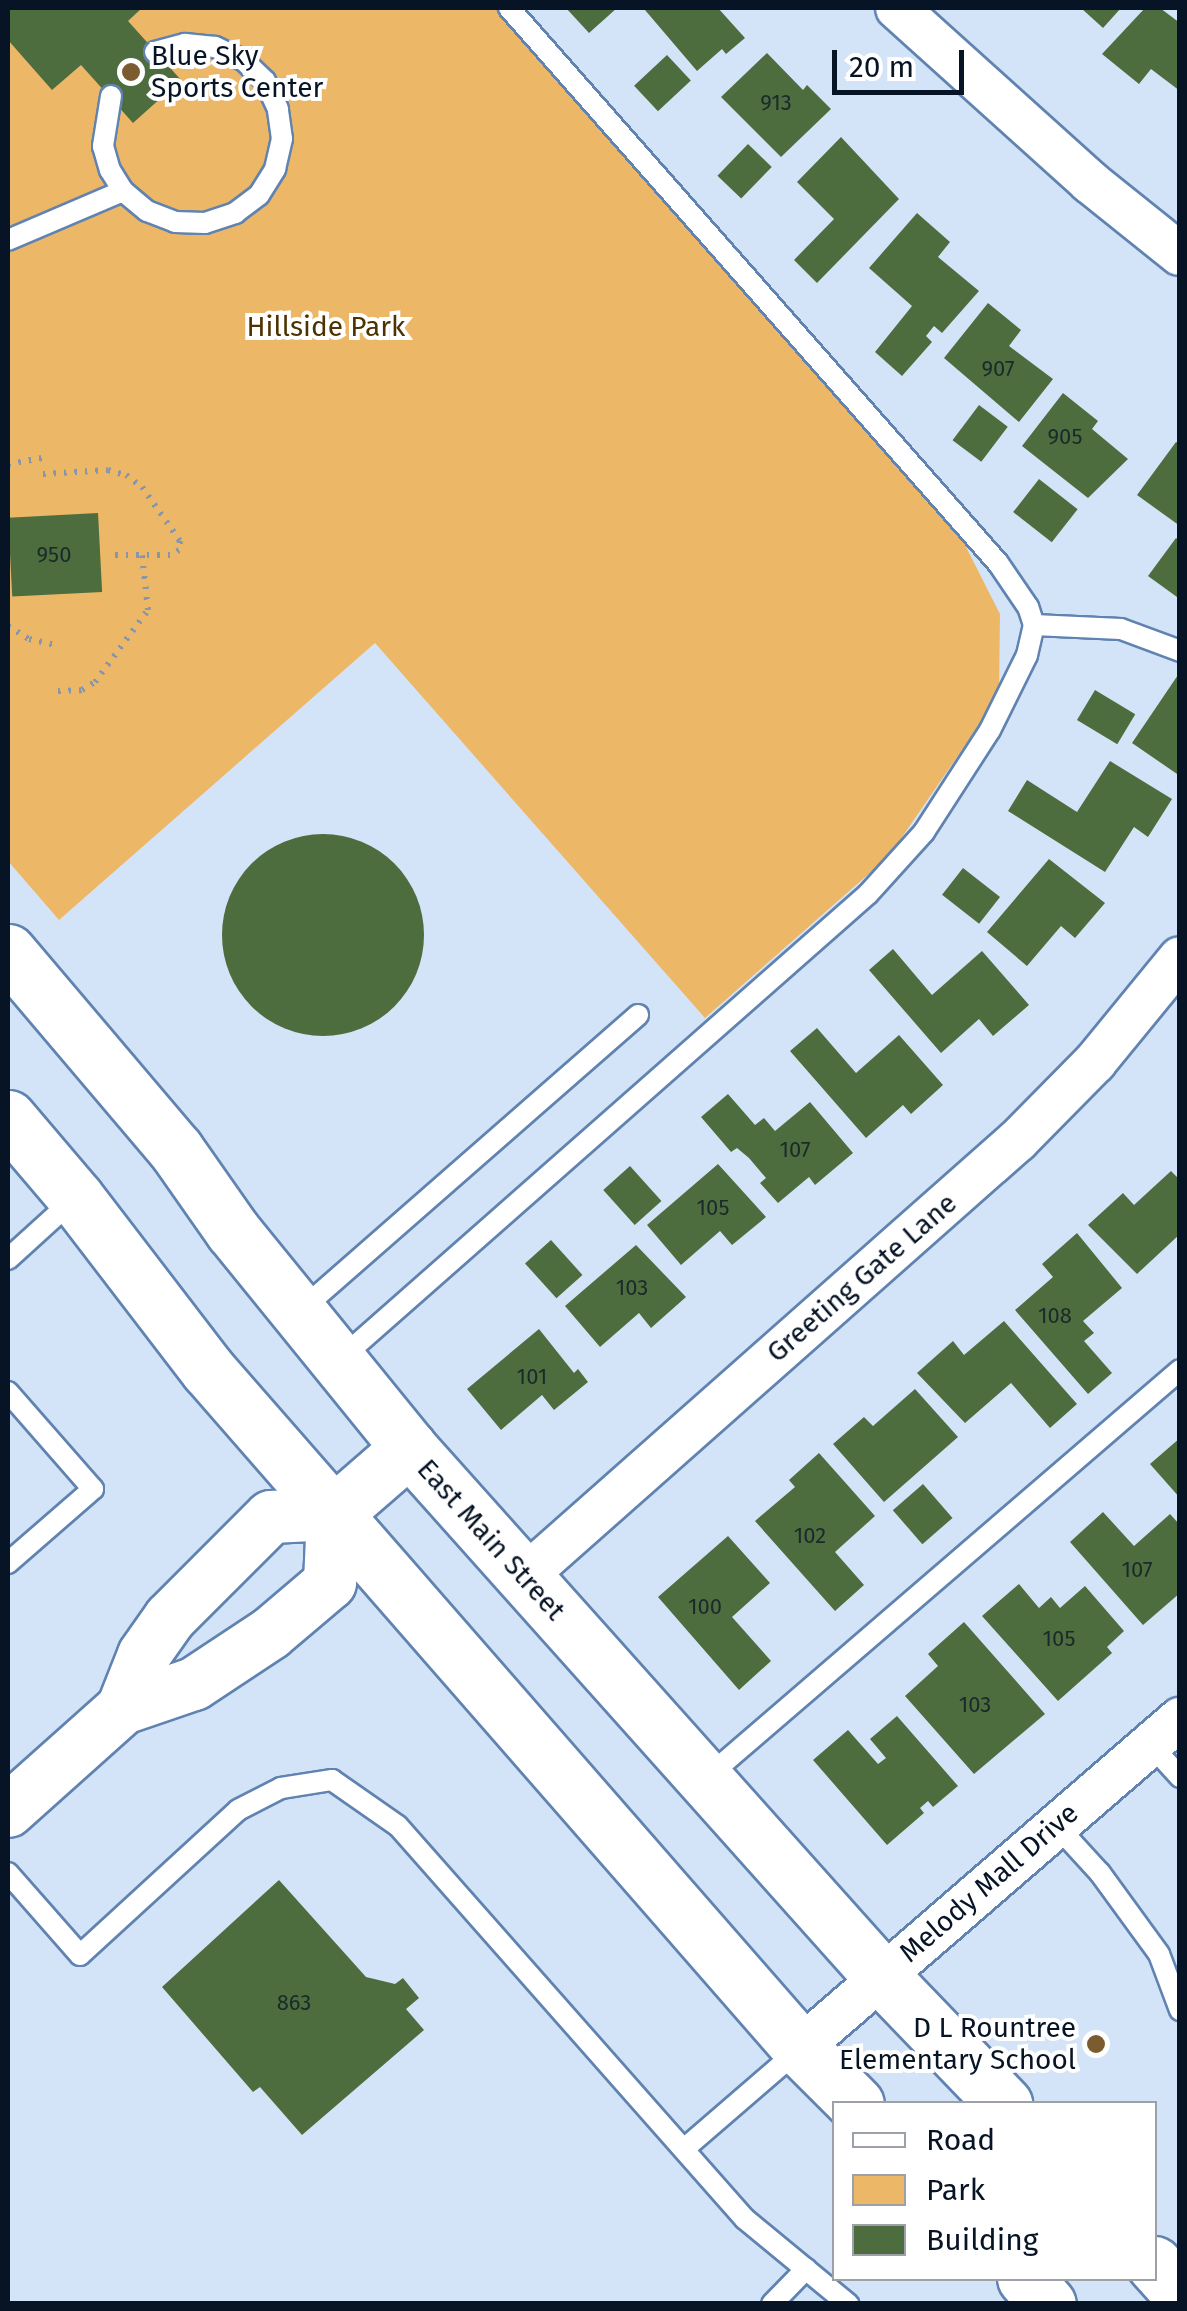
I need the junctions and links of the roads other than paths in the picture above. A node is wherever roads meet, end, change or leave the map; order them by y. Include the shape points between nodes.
1 (509, 8) edge
2 (898, 8) edge
3 (155, 52) dead end
4 (110, 96) dead end
5 (123, 191) junction
6 (8, 240) edge
7 (1180, 254) edge
8 (1034, 625) junction
9 (1180, 650) edge
10 (8, 952) edge
11 (1180, 958) edge
12 (638, 1014) dead end
13 (8, 1118) edge
14 (76, 1198) junction
15 (8, 1259) edge
16 (298, 1313) junction
17 (337, 1362) junction
18 (1180, 1370) edge
19 (8, 1392) edge
20 (409, 1448) junction
21 (332, 1514) junction
22 (8, 1563) edge
23 (524, 1577) junction
24 (122, 1708) junction
25 (1165, 1731) edge
26 (1180, 1776) edge
27 (704, 1779) junction
28 (8, 1812) edge
29 (1056, 1825) junction
30 (8, 1873) edge
31 (881, 1976) junction
32 (1180, 2010) edge
33 (800, 2048) junction
34 (853, 2101) edge
35 (1001, 2101) edge
36 (684, 2149) junction
37 (1157, 2267) edge
38 (806, 2270) junction
39 (1028, 2281) edge
40 (1180, 2293) edge
41 (772, 2304) edge
42 (848, 2304) edge
43 (1048, 2304) edge

1 - 8 lane via 998,563
2 - 7 street via 1076,170
3 - 5 lane via 200,46 243,60 265,81 282,139 276,169 259,195 206,223 175,222
4 - 5 lane via 103,146
5 - 6 lane
8 - 9 lane via 1121,629
8 - 17 lane via 1028,655 990,730 924,832 868,894
10 - 16 main road, East Main Street via 176,1150
11 - 23 street, Greeting Gate Lane via 1095,1062 1018,1140
12 - 16 lane
13 - 14 main road
14 - 15 lane
14 - 21 main road via 208,1370
16 - 17 main road, East Main Street
17 - 20 main road, East Main Street
18 - 27 lane
19 - 22 lane via 94,1489
20 - 21 main road
20 - 23 main road, East Main Street
21 - 24 street via 271,1517 170,1618 144,1655
21 - 24 street via 330,1583 194,1684
21 - 33 main road
23 - 27 main road, East Main Street
24 - 28 street
25 - 26 lane
25 - 29 street, Melody Mall Drive
27 - 31 main road, East Main Street
29 - 31 street, Melody Mall Drive
29 - 32 lane via 1159,1954
30 - 36 lane via 80,1954 238,1810 281,1788 332,1780 398,1826
31 - 33 street, Melody Mall Drive
31 - 35 main road, East Main Street
33 - 34 main road
33 - 36 lane
36 - 38 lane via 745,2219
37 - 40 main road
38 - 41 lane
38 - 42 lane
39 - 43 main road

